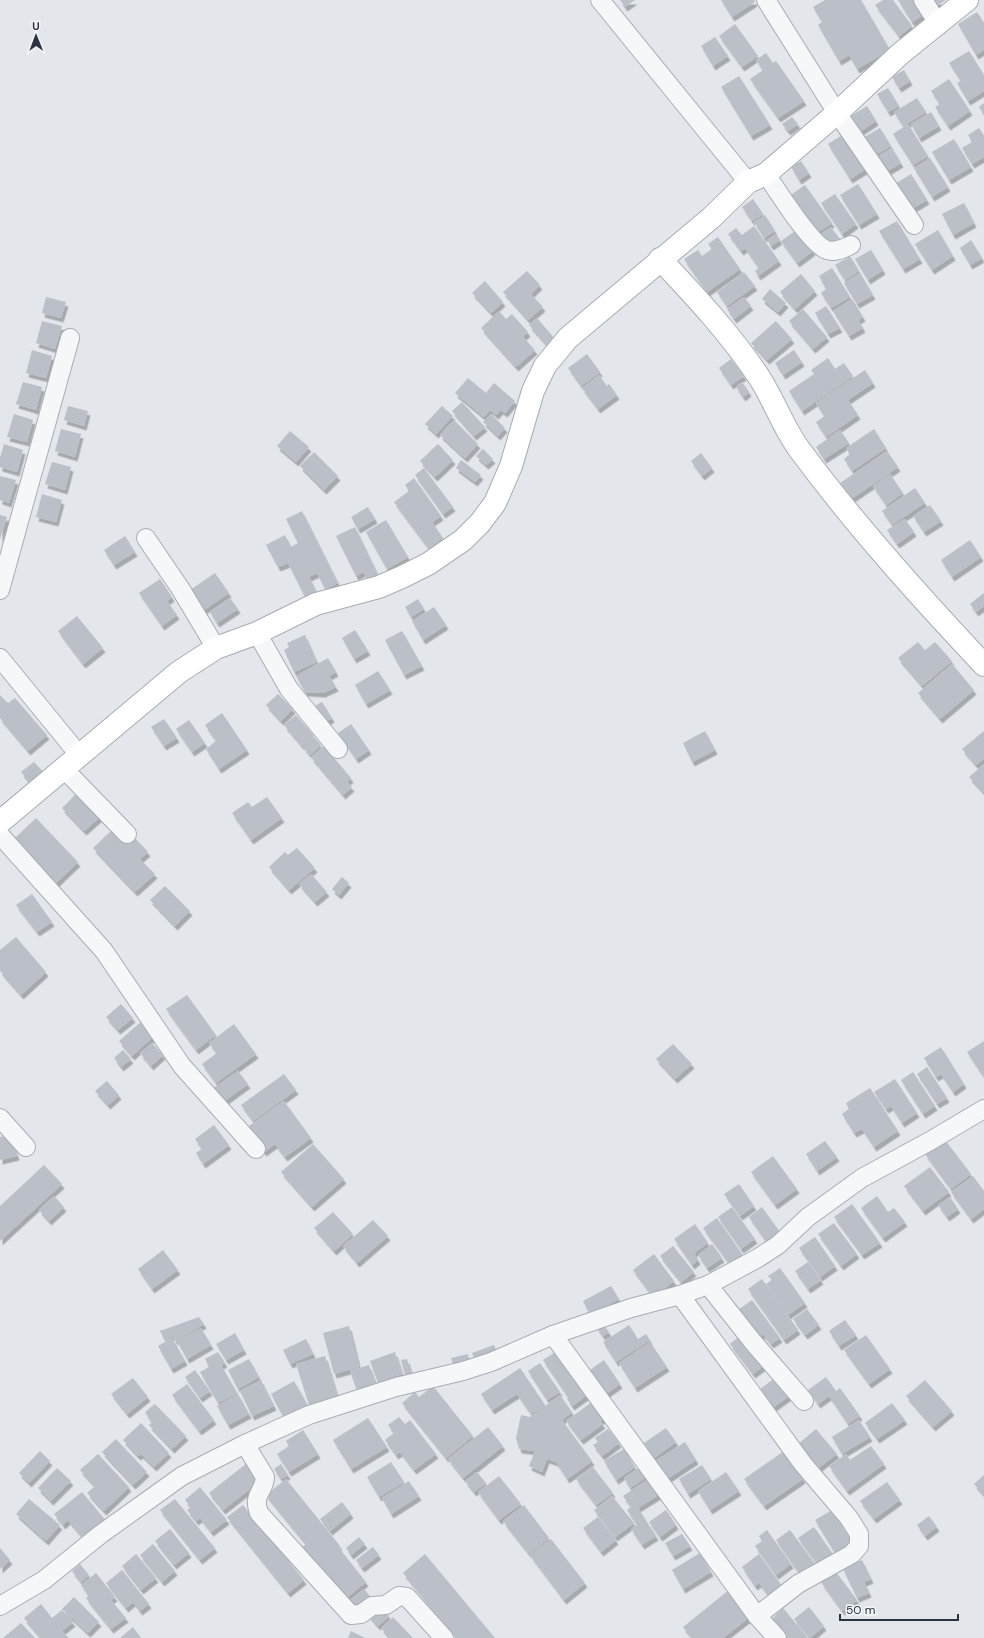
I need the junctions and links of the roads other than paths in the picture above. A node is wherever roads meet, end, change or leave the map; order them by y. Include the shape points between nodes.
1 (600, 0) edge
2 (766, 0) edge
3 (923, 0) edge
4 (967, 0) edge
5 (939, 24) junction
6 (837, 113) junction
7 (757, 178) junction
8 (914, 225) dead end
9 (851, 245) dead end
10 (660, 259) junction
11 (70, 338) dead end
12 (146, 538) dead end
13 (0, 590) edge
14 (257, 633) junction
15 (216, 648) junction
16 (0, 658) edge
17 (984, 665) edge
18 (338, 749) dead end
19 (72, 762) junction
20 (0, 822) edge
21 (127, 834) dead end
22 (0, 835) edge
23 (983, 1111) edge
24 (0, 1118) edge
25 (26, 1147) dead end
26 (256, 1149) dead end
27 (708, 1285) junction
28 (680, 1295) junction
29 (553, 1335) junction
30 (804, 1401) dead end
31 (245, 1444) junction
32 (0, 1606) edge
33 (757, 1616) junction
34 (444, 1638) edge
35 (777, 1638) edge

1 - 7 street
2 - 6 street
3 - 5 street
4 - 5 street
5 - 6 street via 900,54
6 - 7 street
6 - 8 street
7 - 9 street via 819,246 828,251 838,251
7 - 10 street
10 - 14 street via 568,338 545,366 533,391 503,487 480,523 463,540 428,564 402,577 316,604
10 - 17 street via 745,356 798,447 841,502 942,621
11 - 13 street
12 - 15 street
14 - 15 street
14 - 18 street via 289,689
15 - 19 street via 179,672
16 - 19 street
19 - 20 street
19 - 21 street
22 - 26 street via 104,951 182,1066
23 - 27 street via 862,1178 808,1217 778,1245
24 - 25 street
27 - 28 street
27 - 30 street
28 - 29 street via 631,1308
28 - 33 street via 803,1464 849,1518 859,1534 859,1546 852,1554 798,1584
29 - 31 street via 464,1371 396,1387 309,1415
29 - 33 street
31 - 32 street via 182,1476 101,1534 44,1580
31 - 34 street via 265,1477 256,1504 260,1513 351,1614 361,1614 372,1606 386,1605 399,1596 407,1597
33 - 35 street

